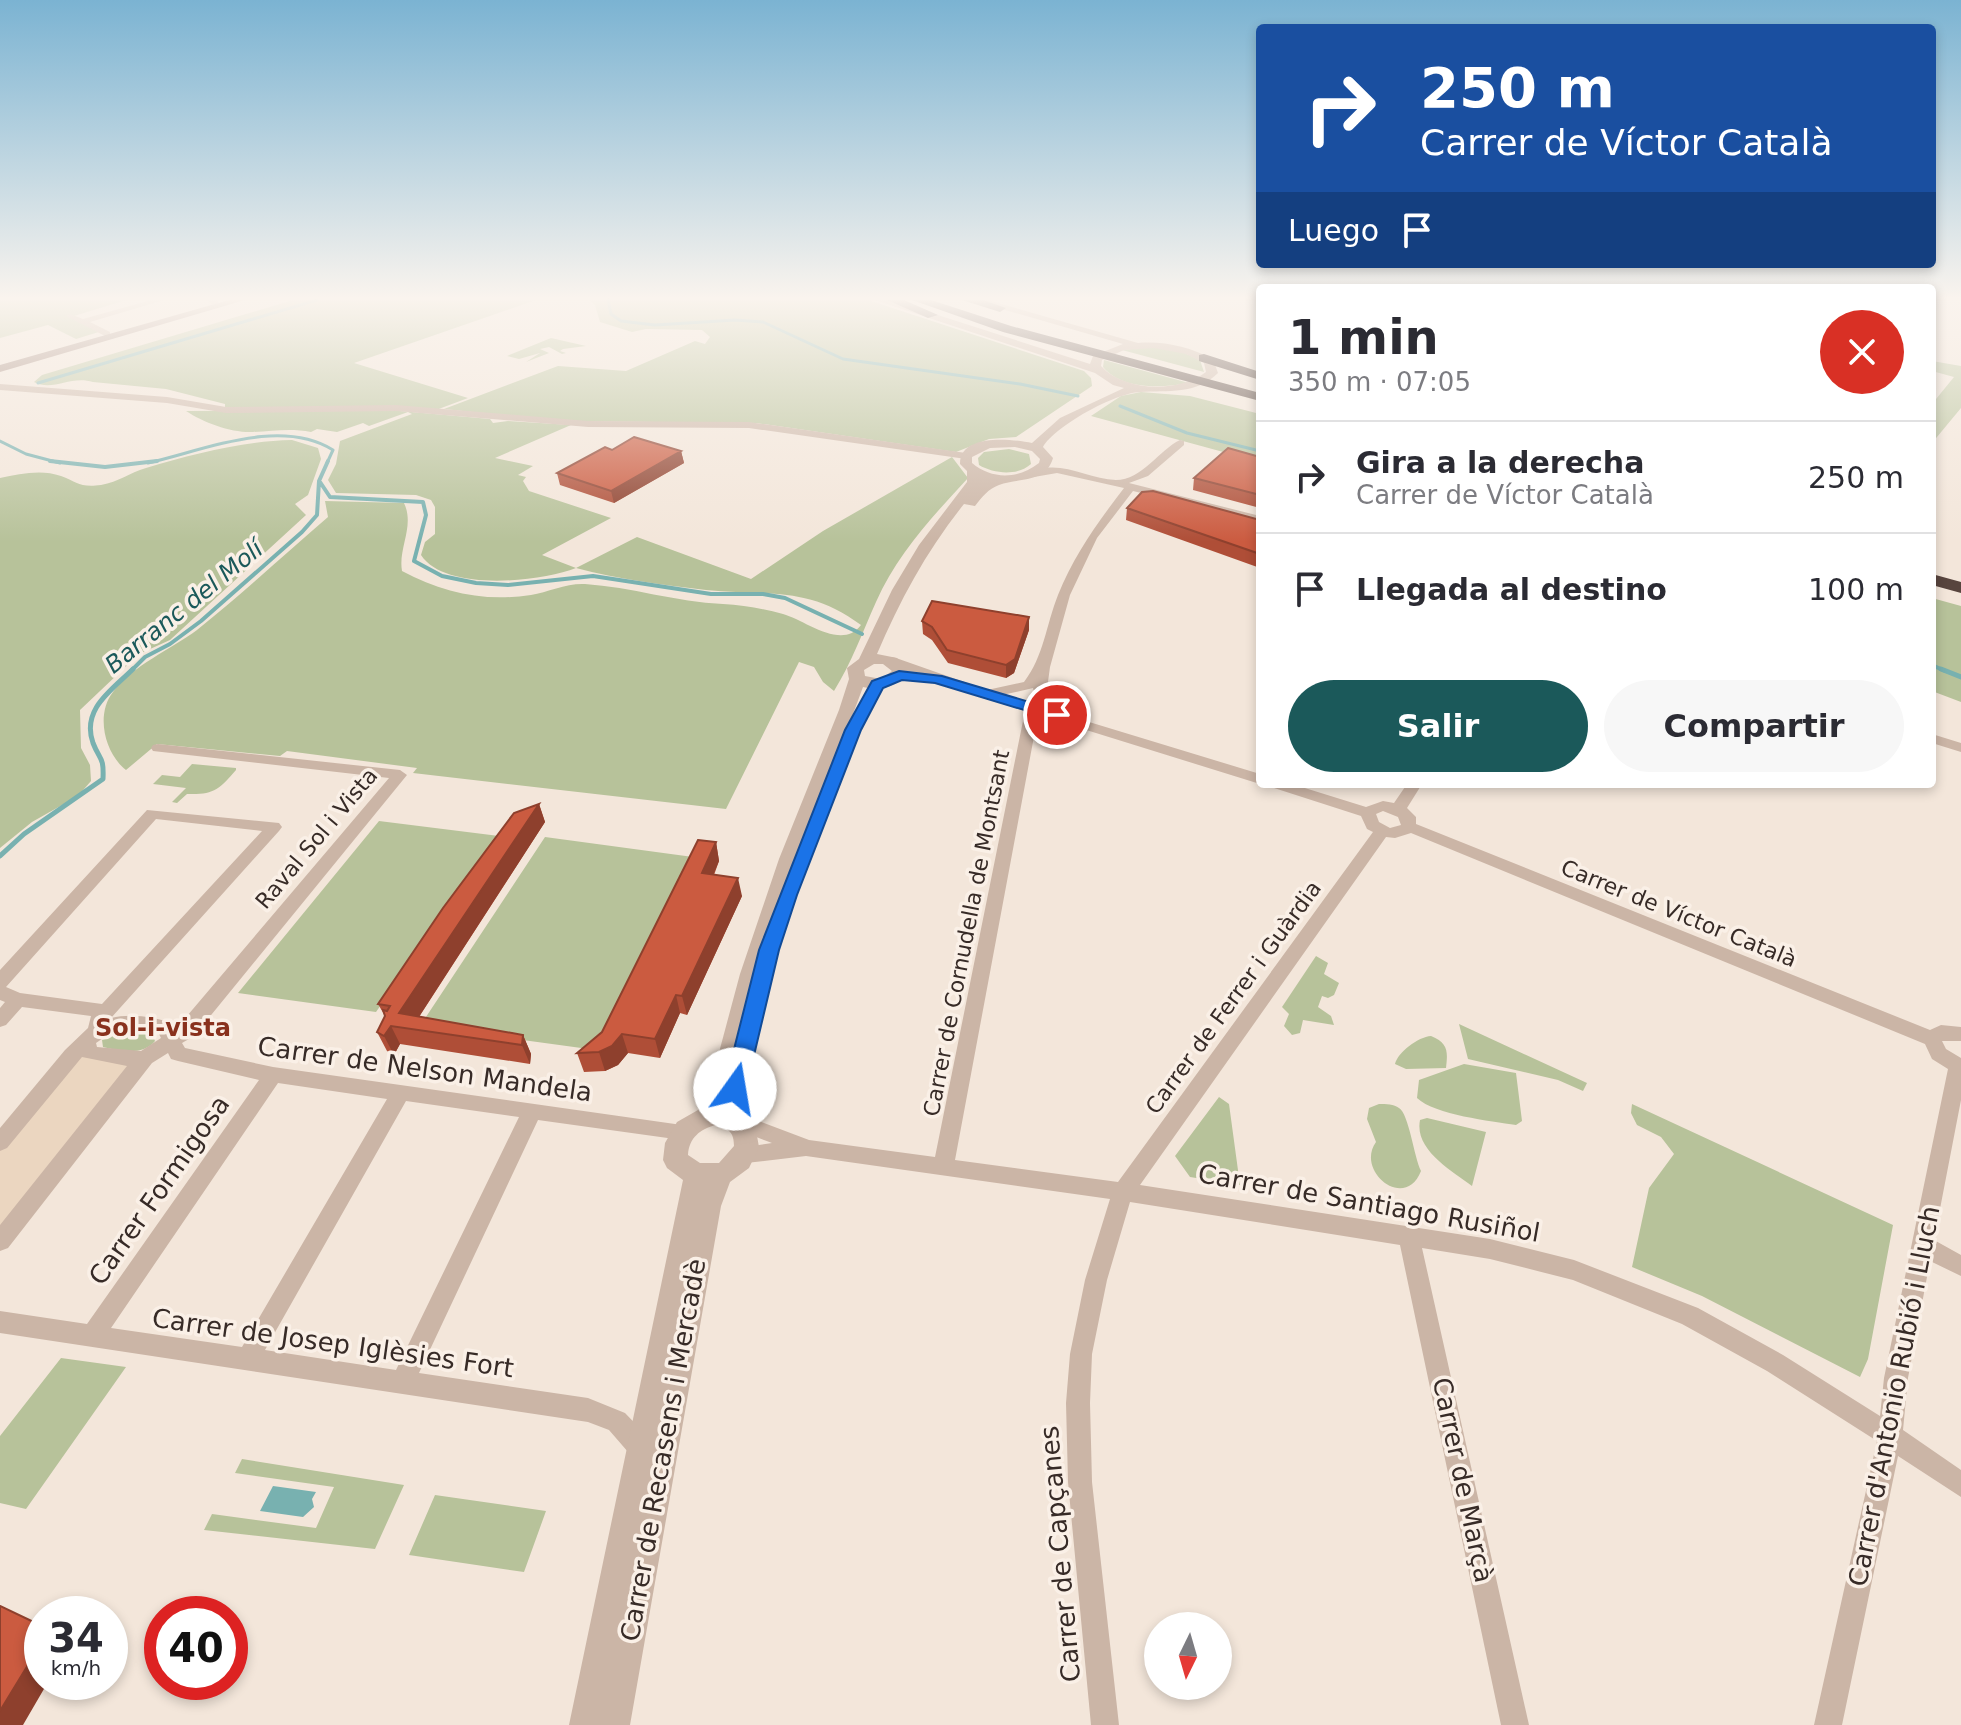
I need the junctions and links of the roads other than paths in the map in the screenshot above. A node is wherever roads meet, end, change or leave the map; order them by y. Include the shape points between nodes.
1 (1102, 380) edge
2 (1121, 380) edge
3 (1204, 380) edge
4 (1209, 380) edge
5 (1230, 386) junction
6 (0, 387) edge
7 (1142, 388) junction
8 (1165, 389) junction
9 (1256, 389) edge
10 (1256, 396) edge
11 (1256, 409) edge
12 (1015, 443) junction
13 (1180, 443) dead end
14 (1036, 448) junction
15 (966, 456) junction
16 (1047, 458) junction
17 (973, 471) junction
18 (1034, 474) junction
19 (1144, 474) junction
20 (1083, 475) junction
21 (1001, 479) junction
22 (1125, 485) junction
23 (1146, 490) junction
24 (1256, 518) edge
25 (1936, 580) edge
26 (1961, 588) edge
27 (1936, 590) edge
28 (1961, 597) edge
29 (892, 665) junction
30 (1043, 667) junction
31 (867, 675) junction
32 (987, 694) junction
33 (1040, 710) junction
34 (1936, 739) edge
35 (158, 748) dead end
36 (1961, 748) edge
37 (1256, 778) edge
38 (1289, 788) edge
39 (1412, 788) edge
40 (1398, 809) junction
41 (1368, 813) junction
42 (1409, 827) junction
43 (1382, 831) junction
44 (0, 982) edge
45 (0, 992) edge
46 (18, 1000) junction
47 (106, 1011) junction
48 (0, 1020) edge
49 (1961, 1034) edge
50 (92, 1037) junction
51 (171, 1039) junction
52 (1932, 1039) junction
53 (145, 1058) junction
54 (1960, 1066) edge
55 (273, 1075) junction
56 (401, 1093) junction
57 (532, 1111) junction
58 (725, 1118) junction
59 (682, 1132) junction
60 (0, 1142) edge
61 (808, 1148) junction
62 (746, 1154) junction
63 (943, 1167) junction
64 (708, 1176) junction
65 (1123, 1192) junction
66 (1409, 1236) junction
67 (0, 1241) edge
68 (1922, 1245) junction
69 (1961, 1266) edge
70 (0, 1322) edge
71 (91, 1337) junction
72 (249, 1357) junction
73 (403, 1381) junction
74 (1890, 1436) junction
75 (644, 1451) junction
76 (1961, 1485) edge
77 (587, 1725) edge
78 (612, 1725) edge
79 (1105, 1725) edge
80 (1515, 1725) edge
81 (1828, 1725) edge

1 - 12 street via 1095,395
2 - 7 street
3 - 8 street
4 - 5 highway
5 - 9 highway
5 - 10 highway
6 - 15 street via 226,410 396,408 600,425 749,425
7 - 8 street
7 - 14 street via 1105,398 1045,435
8 - 11 highway
12 - 14 street
12 - 15 street via 989,444
13 - 19 street
14 - 16 street
15 - 17 street
16 - 18 street
16 - 20 street
17 - 21 street
17 - 31 street via 974,483 930,539 898,594
18 - 20 street via 1057,470
18 - 21 street
19 - 22 street
19 - 23 street
20 - 22 street
21 - 29 street via 979,493 945,532 909,592 887,645
22 - 23 street
22 - 30 street, Carrer de Cornudella de Montsant via 1064,595
23 - 24 street
25 - 26 highway
27 - 28 highway
29 - 31 street
29 - 31 street via 892,681
29 - 32 street
30 - 32 street via 1029,685
30 - 33 street, Carrer de Cornudella de Montsant
31 - 58 street via 770,914 722,1086
32 - 33 street
33 - 37 street
33 - 63 street, Carrer de Cornudella de Montsant
34 - 36 street
35 - 51 street, Raval Sol i Vista via 400,775 187,1031
38 - 41 street
39 - 40 street
40 - 41 street via 1380,806
40 - 42 street via 1410,819
41 - 43 street via 1369,821
42 - 43 street via 1400,833
42 - 52 street, Carrer de Víctor Català
43 - 65 street, Carrer de Ferrer i Guàrdia
44 - 47 street via 152,814 274,827
45 - 46 street
46 - 47 street
46 - 48 street
47 - 50 street
49 - 52 street via 1945,1031
50 - 51 street, Carrer de Nelson Mandela via 110,1023 125,1021 166,1028
50 - 53 street via 89,1053
50 - 60 street
51 - 53 street
51 - 55 street, Carrer de Nelson Mandela via 178,1054
52 - 54 street via 1939,1054
53 - 67 street
54 - 68 street, Carrer d'Antonio Rubió i Lluch
55 - 56 street, Carrer de Nelson Mandela
55 - 71 street, Carrer Formigosa
56 - 57 street, Carrer de Nelson Mandela
56 - 72 street
57 - 59 street, Carrer de Nelson Mandela
57 - 73 street
58 - 59 street
58 - 61 street, Carrer de Santiago Rusiñol
58 - 62 street via 746,1130
59 - 64 street via 676,1160 687,1172
61 - 62 street, Carrer de Santiago Rusiñol
61 - 63 street, Carrer de Santiago Rusiñol
62 - 64 street via 731,1170
63 - 65 street, Carrer de Santiago Rusiñol
64 - 75 street, Carrer de Recasens i Mercadè
64 - 78 street, Carrer de Recasens i Mercadè via 708,1206
65 - 66 street, Carrer de Santiago Rusiñol
65 - 79 street, Carrer de Capçanes via 1096,1280 1081,1354 1078,1403 1080,1482
66 - 74 street, Carrer de Santiago Rusiñol via 1574,1270 1690,1316
66 - 80 street, Carrer de Marçà
68 - 69 street
68 - 74 street, Carrer d'Antonio Rubió i Lluch
70 - 71 street, Carrer de Josep Iglèsies Fort
71 - 72 street, Carrer de Josep Iglèsies Fort
72 - 73 street, Carrer de Josep Iglèsies Fort
73 - 75 street, Carrer de Josep Iglèsies Fort via 588,1410 617,1421
74 - 76 street, Carrer de Santiago Rusiñol
74 - 81 street, Carrer d'Antonio Rubió i Lluch
75 - 77 street, Carrer de Recasens i Mercadè

